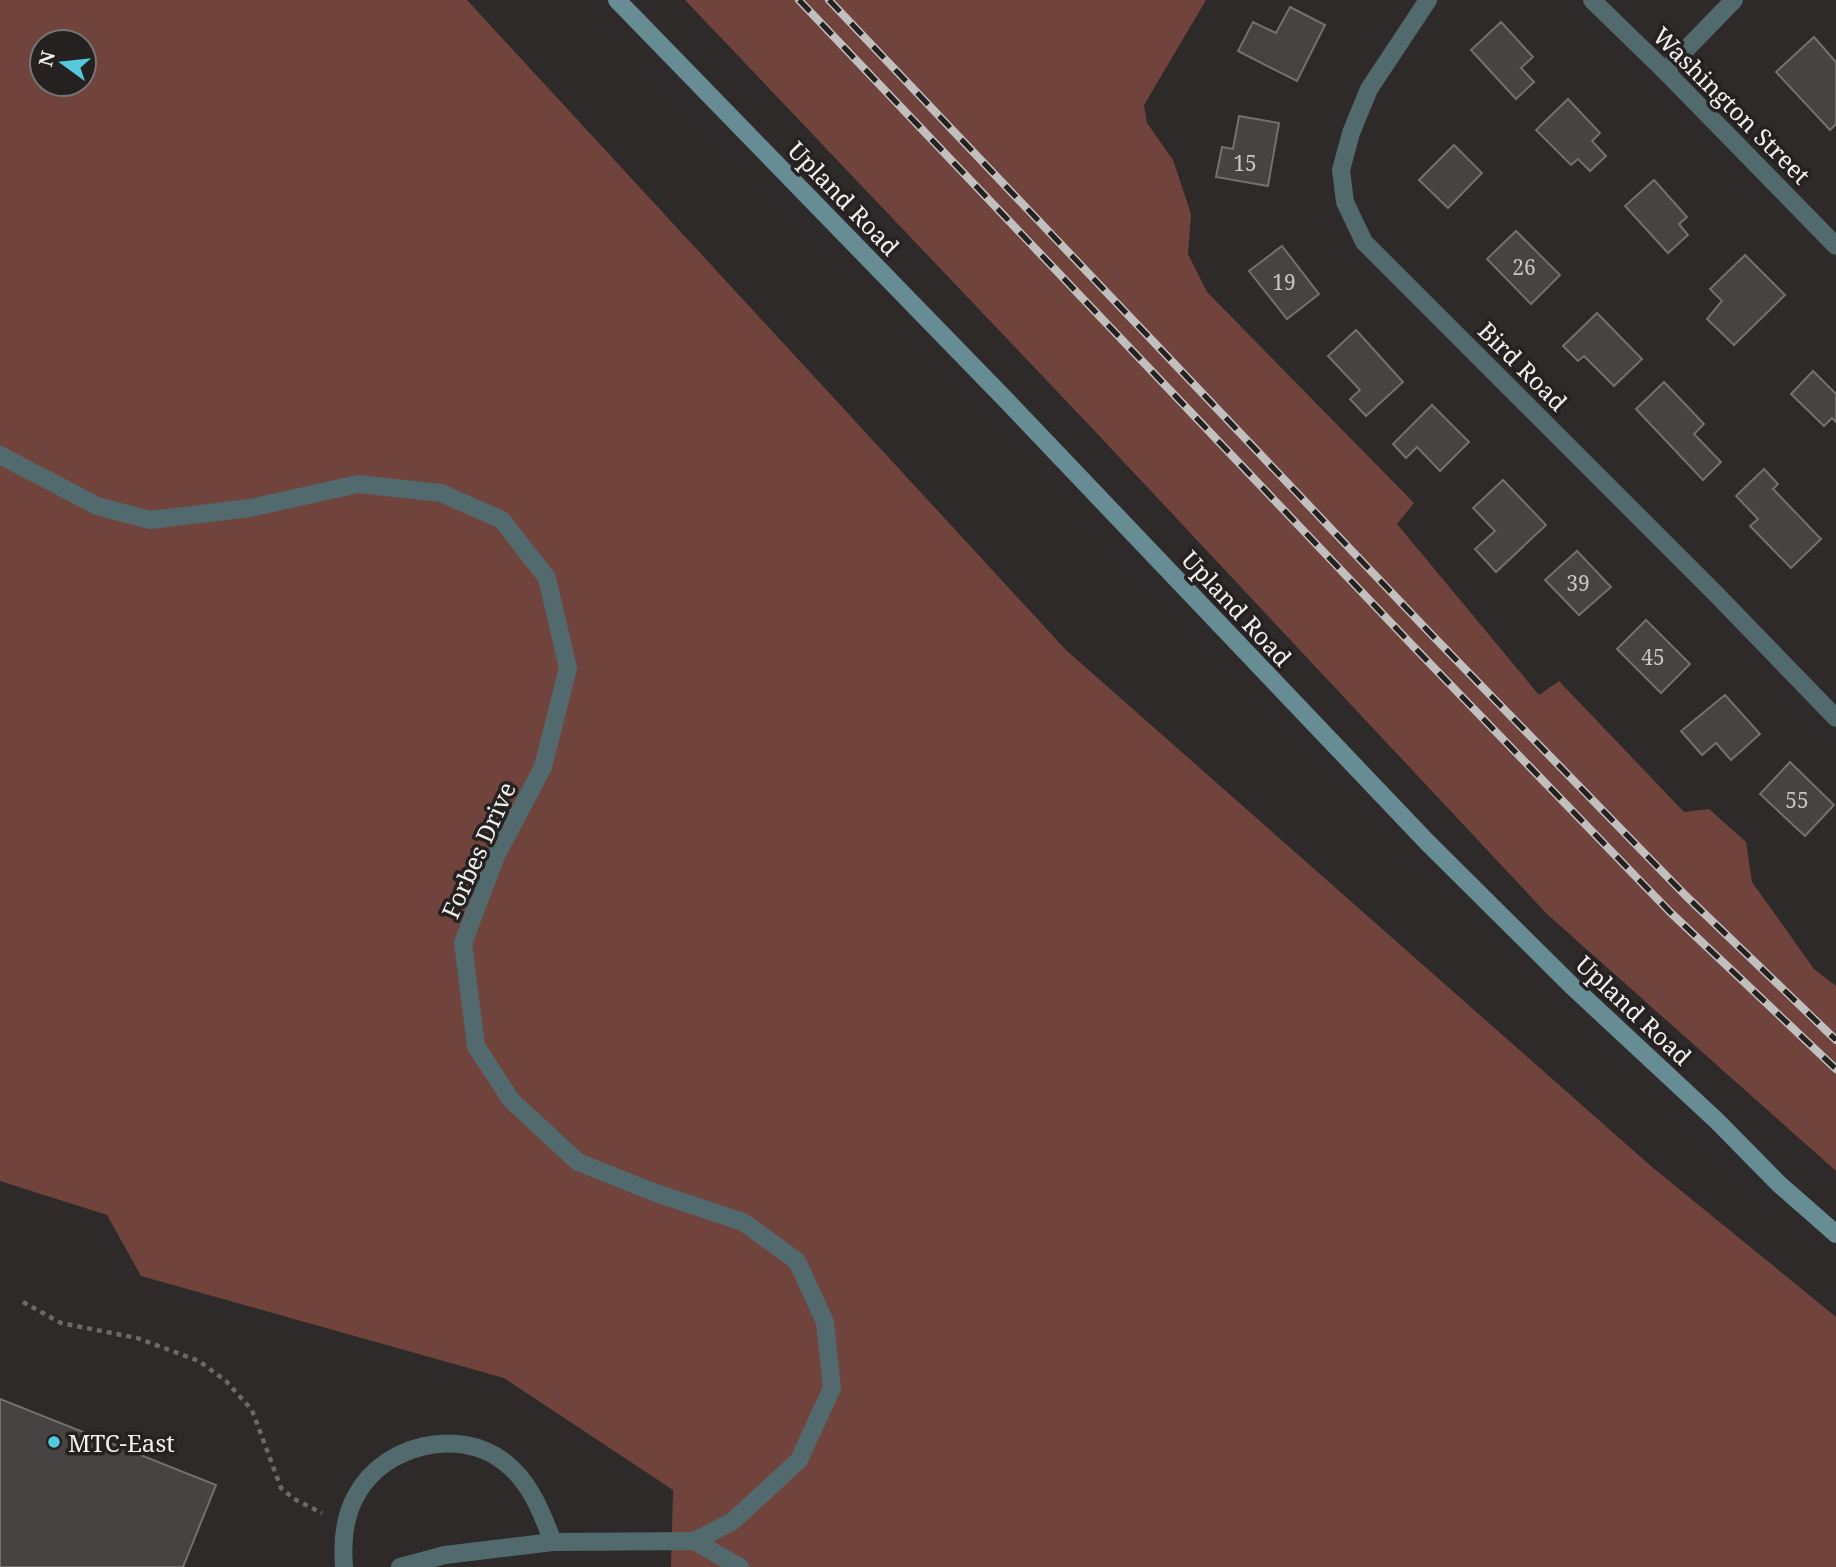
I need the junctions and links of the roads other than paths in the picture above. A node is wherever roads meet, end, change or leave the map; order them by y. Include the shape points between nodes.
1 (617, 0) edge
2 (1428, 0) edge
3 (1592, 0) edge
4 (1734, 0) edge
5 (1665, 71) junction
6 (1836, 246) edge
7 (0, 455) edge
8 (1836, 718) edge
9 (1836, 1234) edge
10 (694, 1541) junction
11 (553, 1542) junction
12 (344, 1567) edge
13 (400, 1567) edge
14 (740, 1567) edge

1 - 9 main road, Upland Road via 1427,842 1573,987
2 - 8 street, Bird Road via 1369,89 1341,170 1345,202 1364,242
3 - 5 street, Washington Street
4 - 5 street
5 - 6 street, Washington Street
7 - 10 street, Forbes Drive via 97,506 150,520 250,508 358,484 441,494 502,520 547,578 568,668 543,767 496,856 463,943 476,1046 511,1100 578,1162 743,1222 797,1261 825,1322 832,1388 799,1460 733,1521
10 - 11 street
10 - 14 street
11 - 12 street via 526,1482 501,1460 472,1446 439,1443 406,1450 379,1468 357,1493 345,1524
11 - 13 street via 445,1555

